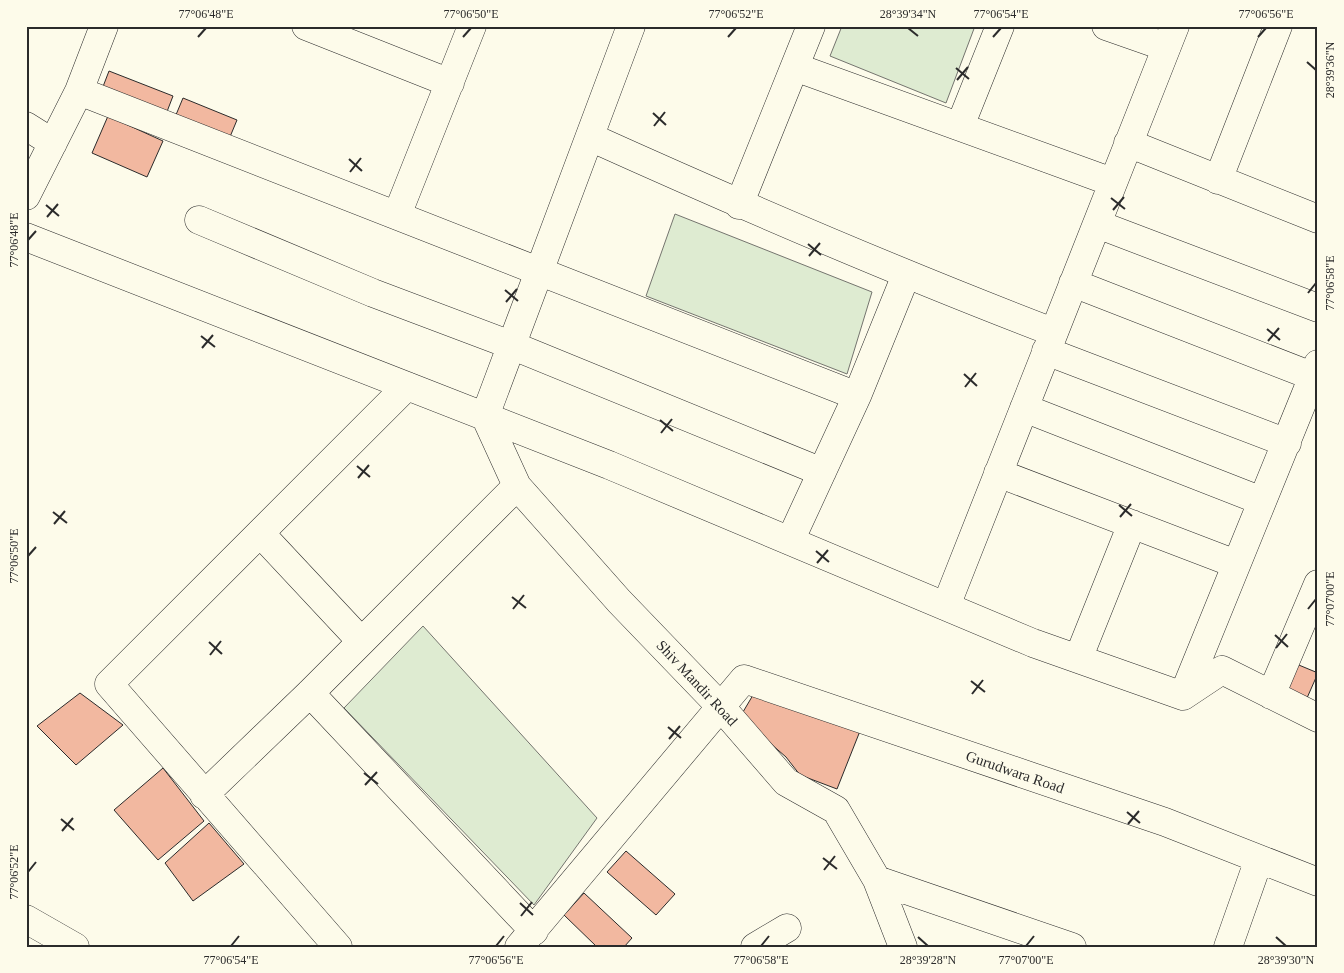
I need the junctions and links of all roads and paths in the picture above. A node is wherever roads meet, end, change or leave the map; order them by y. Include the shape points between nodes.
1 (104, 26) edge
2 (306, 26) edge
3 (472, 26) edge
4 (631, 26) edge
5 (811, 26) edge
6 (1000, 26) edge
7 (1106, 26) edge
8 (1278, 26) edge
9 (1170, 37) edge
10 (795, 67) junction
11 (450, 83) junction
12 (80, 91) junction
13 (26, 126) edge
14 (960, 126) junction
15 (590, 137) junction
16 (53, 143) junction
17 (1128, 144) junction
18 (1218, 180) junction
19 (1112, 182) junction
20 (26, 196) edge
21 (738, 204) junction
22 (397, 215) junction
23 (1318, 219) edge
24 (199, 220) dead end
25 (1097, 224) junction
26 (26, 237) edge
27 (540, 270) junction
28 (906, 276) junction
29 (1073, 283) junction
30 (1318, 308) edge
31 (1049, 342) junction
32 (512, 346) junction
33 (1313, 383) edge
34 (407, 386) junction
35 (857, 396) junction
36 (1024, 408) junction
37 (485, 416) junction
38 (1287, 443) junction
39 (822, 472) junction
40 (998, 473) junction
41 (517, 486) junction
42 (1262, 501) junction
43 (1132, 524) junction
44 (260, 533) junction
45 (790, 541) junction
46 (1236, 564) junction
47 (1318, 584) edge
48 (946, 606) junction
49 (361, 641) junction
50 (1078, 659) junction
51 (310, 693) junction
52 (1272, 695) junction
53 (1183, 696) junction
54 (721, 707) junction
55 (1318, 718) edge
56 (204, 795) junction
57 (1259, 859) junction
58 (877, 880) junction
59 (1318, 882) edge
60 (26, 919) edge
61 (787, 928) dead end
62 (527, 939) edge
63 (1058, 944) edge
64 (75, 947) edge
65 (338, 947) edge
66 (755, 947) edge
67 (903, 947) edge
68 (1228, 947) edge

1 - 12 street
2 - 11 street
3 - 11 street
4 - 15 street
5 - 10 street
6 - 14 street
7 - 9 street
8 - 18 street
9 - 17 street
10 - 14 street
10 - 21 street
11 - 22 street
12 - 16 street
12 - 22 street
13 - 16 street
14 - 19 street
15 - 21 street
15 - 27 street
16 - 20 street
17 - 18 street
17 - 19 street
18 - 23 street
19 - 25 street
21 - 28 street
22 - 27 street
24 - 32 street via 373,293
25 - 29 street
25 - 30 street
26 - 34 street
27 - 32 street
27 - 35 street
28 - 31 street
28 - 35 street
29 - 31 street
29 - 33 street
31 - 36 street
31 - 38 street
32 - 37 street
32 - 39 street
33 - 38 street
34 - 37 street
34 - 44 street
35 - 39 street
36 - 40 street
36 - 42 street
37 - 41 street, Shiv Mandir Road
37 - 45 street
38 - 42 street
39 - 45 street
40 - 43 street
40 - 48 street
41 - 49 street
41 - 54 street, Shiv Mandir Road via 619,602
42 - 46 street
43 - 46 street
43 - 50 street
44 - 49 street
44 - 56 street via 109,684
45 - 48 street
46 - 53 street
47 - 52 street
48 - 50 street
49 - 51 street
50 - 53 street
51 - 56 street
51 - 62 street
52 - 53 street via 1222,670
52 - 55 street
54 - 57 street, Gurudwara Road via 744,679 1165,822
54 - 58 street, Shiv Mandir Road via 786,782 836,810
54 - 62 street
56 - 65 street
57 - 59 street, Gurudwara Road
57 - 68 street
58 - 63 street
58 - 67 street, Shiv Mandir Road
60 - 64 street
61 - 66 street

